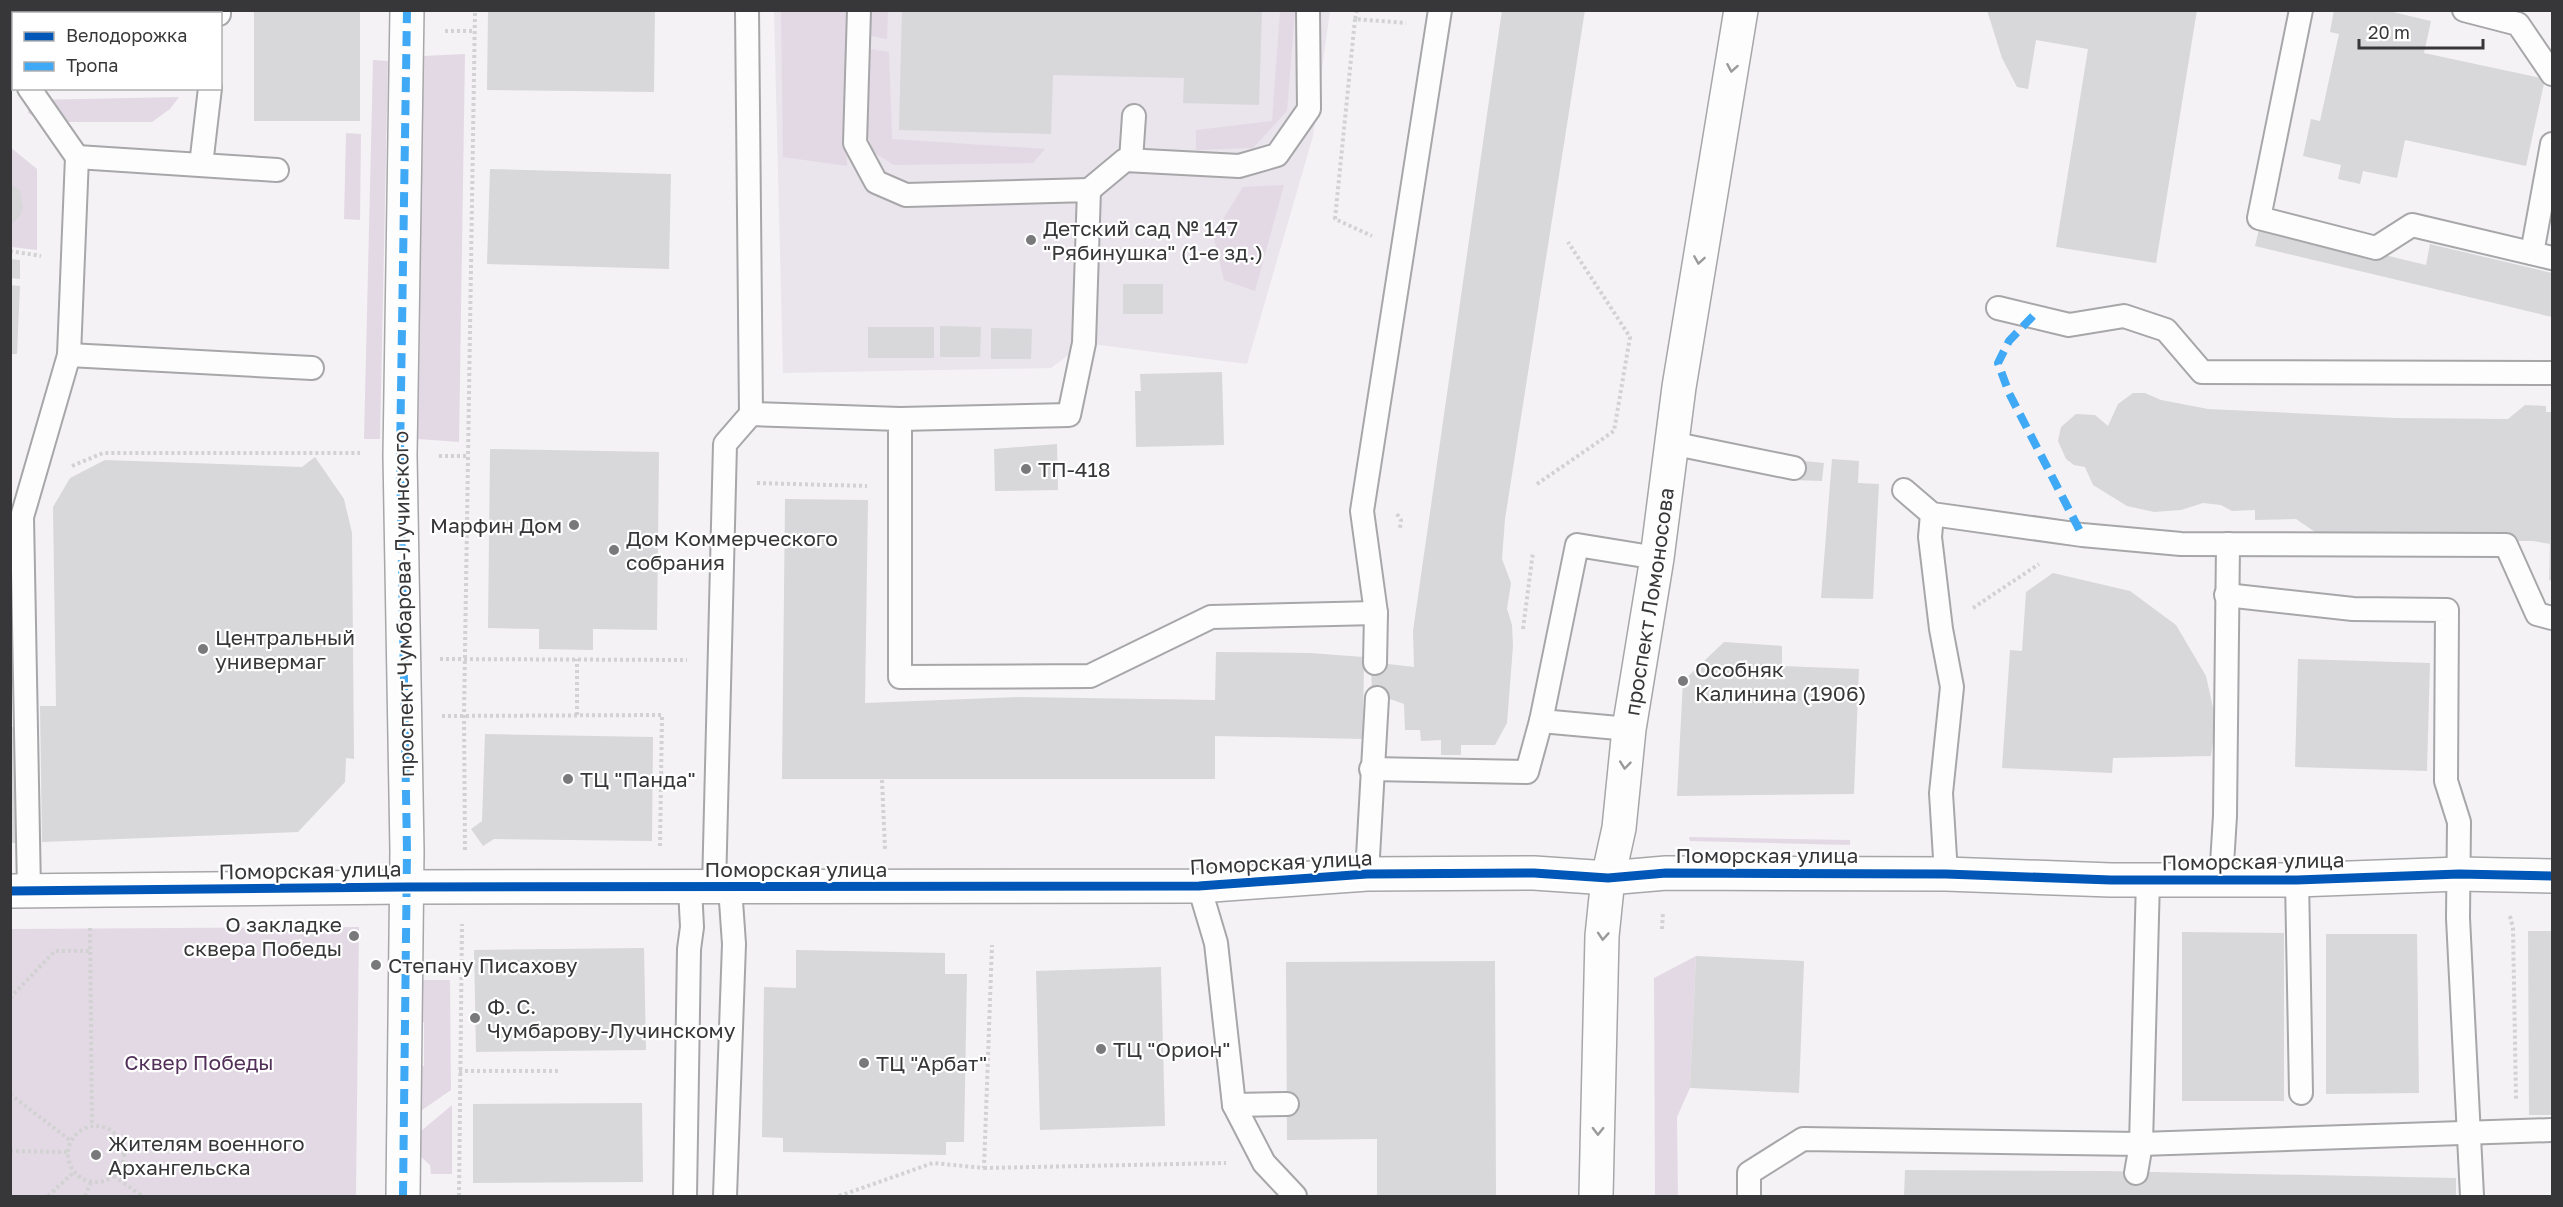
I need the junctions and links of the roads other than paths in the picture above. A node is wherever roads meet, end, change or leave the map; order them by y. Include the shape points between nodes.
1 (406, 10) edge
2 (747, 10) edge
3 (859, 10) edge
4 (1308, 10) edge
5 (1440, 10) edge
6 (1741, 10) edge
7 (2301, 10) edge
8 (2464, 10) edge
9 (2520, 17) edge
10 (2553, 74) edge
11 (30, 90) edge
12 (210, 90) edge
13 (1134, 116) dead end
14 (2553, 144) edge
15 (77, 157) junction
16 (1131, 160) junction
17 (201, 165) junction
18 (278, 170) dead end
19 (1089, 190) junction
20 (2542, 255) edge
21 (1998, 308) dead end
22 (69, 355) junction
23 (312, 368) dead end
24 (2553, 374) edge
25 (751, 414) junction
26 (900, 419) junction
27 (1671, 442) junction
28 (1794, 468) dead end
29 (1904, 490) dead end
30 (1932, 514) junction
31 (16, 517) edge
32 (2228, 544) junction
33 (1657, 558) junction
34 (2226, 595) junction
35 (1376, 613) junction
36 (2553, 618) edge
37 (1375, 663) dead end
38 (1377, 698) dead end
39 (1541, 721) junction
40 (1629, 729) junction
41 (1371, 769) junction
42 (1367, 874) junction
43 (1946, 874) junction
44 (2459, 874) junction
45 (2553, 876) edge
46 (1608, 878) junction
47 (2148, 880) junction
48 (2221, 880) junction
49 (2297, 880) junction
50 (1200, 886) junction
51 (406, 887) junction
52 (711, 888) junction
53 (20, 891) edge
54 (2301, 1093) dead end
55 (1287, 1104) dead end
56 (1234, 1105) junction
57 (2468, 1130) junction
58 (2553, 1130) edge
59 (2141, 1143) junction
60 (2136, 1173) dead end
61 (724, 1196) edge
62 (403, 1197) edge
63 (685, 1197) edge
64 (730, 1197) edge
65 (1295, 1197) edge
66 (1596, 1197) edge
67 (1749, 1197) edge
68 (2472, 1197) edge

1 - 51 street, проспект Чумбарова-Лучинского via 400,455
2 - 25 lane
3 - 19 lane via 855,143 876,182 906,195
4 - 16 lane via 1309,109 1277,155 1239,166
5 - 35 lane via 1362,512
6 -> 27 street, проспект Ломоносова
7 - 20 lane via 2259,218 2376,248 2412,225
8 - 9 lane
9 - 10 lane
11 - 15 lane
12 - 17 lane
13 - 16 lane
14 - 20 lane
15 - 17 lane
15 - 22 lane
16 - 19 lane via 1125,160
17 - 18 lane
19 - 26 lane via 1084,343 1070,415
21 - 24 lane via 2069,324 2124,316 2166,330 2202,372
22 - 23 lane
22 - 31 lane
25 - 26 lane
25 - 52 lane via 725,444
26 - 35 lane via 900,676 1090,676 1211,617
27 - 28 lane
27 - 33 street, проспект Ломоносова
29 - 30 lane
30 - 32 lane via 2082,535
30 - 43 lane via 1930,537 1952,687 1941,793
31 - 53 lane
32 - 34 lane
32 - 36 lane via 2506,545 2537,614
33 - 39 lane via 1577,545
33 - 40 street, проспект Ломоносова
34 - 44 lane via 2353,609 2448,610 2446,781 2459,822
34 - 48 lane
35 - 37 lane
38 - 41 lane
39 - 40 lane
39 - 41 lane via 1527,772
40 -> 46 street, проспект Ломоносова via 1619,828
41 - 42 lane
42 - 46 street, Поморская улица via 1534,873
42 - 50 street, Поморская улица
43 - 46 street, Поморская улица via 1666,873
43 - 47 street, Поморская улица
44 - 45 street, Поморская улица
44 - 49 street, Поморская улица
44 - 57 lane
46 -> 66 street, проспект Ломоносова via 1602,936
47 - 48 street, Поморская улица
47 - 59 lane
48 - 49 street, Поморская улица
49 - 54 lane
50 - 52 street, Поморская улица
50 - 56 lane via 1216,943
51 - 52 street, Поморская улица
51 - 53 street, Поморская улица
51 - 62 street, проспект Чумбарова-Лучинского
52 - 61 lane via 734,944
52 - 63 lane via 692,927 689,949
55 - 56 lane
56 - 65 lane via 1264,1163
57 - 58 lane
57 - 59 lane
57 - 68 lane
59 - 60 lane
59 - 67 lane via 1803,1139 1749,1173
61 - 64 lane

